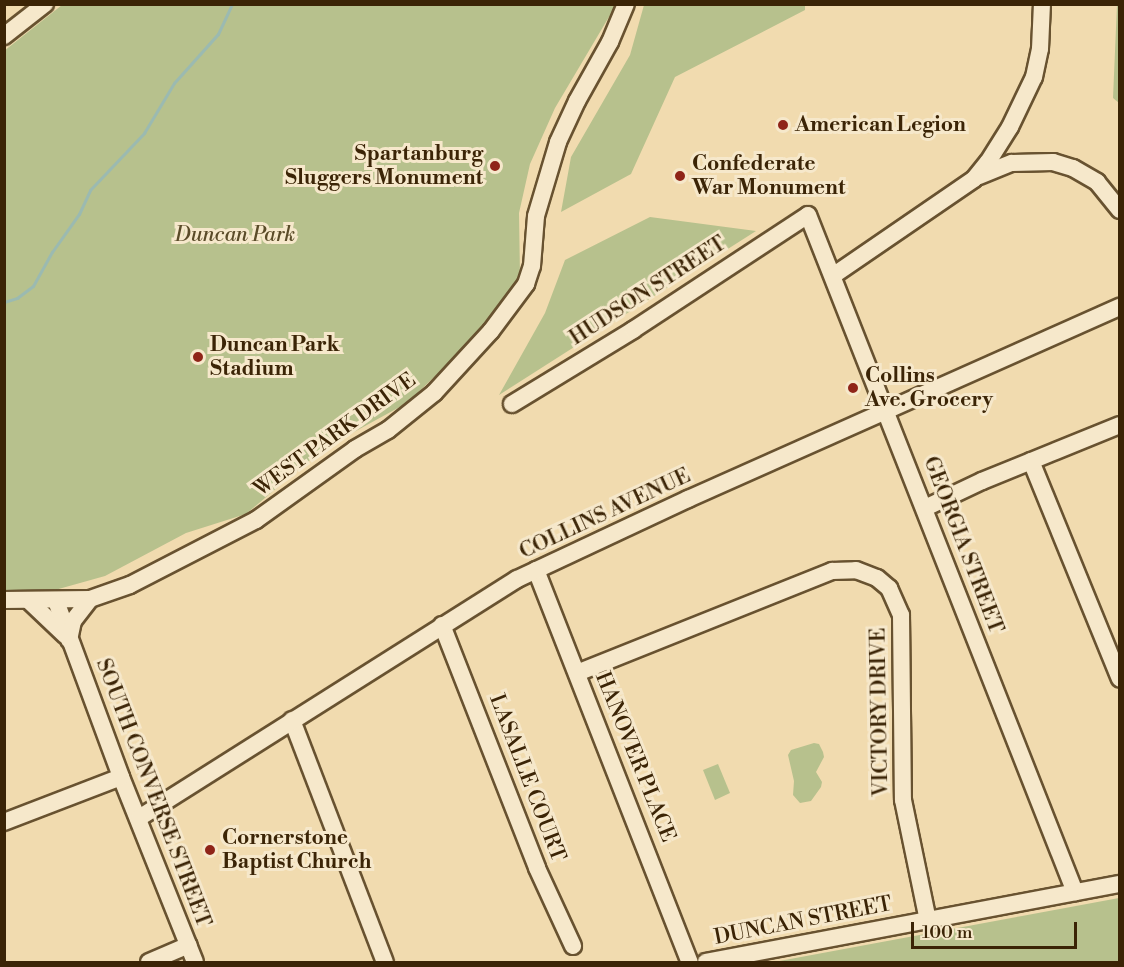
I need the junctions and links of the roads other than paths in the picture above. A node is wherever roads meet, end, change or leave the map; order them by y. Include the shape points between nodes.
1 (45, 4) edge
2 (626, 4) edge
3 (1042, 4) edge
4 (4, 36) edge
5 (974, 179) junction
6 (1119, 210) edge
7 (808, 215) joint
8 (834, 275) junction
9 (1119, 307) edge
10 (512, 404) dead end
11 (886, 410) junction
12 (1119, 425) edge
13 (1031, 461) junction
14 (925, 508) junction
15 (536, 570) junction
16 (90, 599) junction
17 (4, 600) edge
18 (29, 601) junction
19 (56, 601) junction
20 (442, 625) junction
21 (69, 640) junction
22 (577, 672) junction
23 (1119, 679) edge
24 (292, 720) junction
25 (121, 777) junction
26 (139, 818) junction
27 (4, 822) edge
28 (1119, 884) edge
29 (1076, 892) junction
30 (928, 921) junction
31 (189, 945) junction
32 (573, 946) dead end
33 (149, 963) edge
34 (195, 963) edge
35 (385, 963) edge
36 (690, 963) edge
37 (706, 963) edge

1 - 4 street
2 - 16 street, WEST PARK DRIVE via 558,142 536,216 532,266 526,284 454,373 401,420 256,520 130,585
3 - 5 street via 1034,77 1005,136
5 - 6 street via 1012,163 1053,162 1091,178
5 - 8 street
7 - 8 street, GEORGIA STREET
7 - 10 street, HUDSON STREET
8 - 11 street, GEORGIA STREET
9 - 11 street, COLLINS AVENUE
11 - 14 street, GEORGIA STREET
11 - 15 street, COLLINS AVENUE
12 - 13 street
13 - 14 street
13 - 23 street
14 - 29 street, GEORGIA STREET
15 - 20 street, COLLINS AVENUE
15 - 22 street, HANOVER PLACE
16 - 19 street, WEST PARK DRIVE
16 - 21 street via 73,621
17 - 18 street, WEST PARK DRIVE
18 - 19 street, WEST PARK DRIVE
18 - 21 street, SOUTH CONVERSE STREET
19 - 21 street, SOUTH CONVERSE STREET
20 - 24 street, COLLINS AVENUE
20 - 32 street, LASALLE COURT via 537,868
21 - 25 street, SOUTH CONVERSE STREET
22 - 30 street, VICTORY DRIVE via 832,571 856,570 878,578 893,595 901,615 903,800
22 - 36 street, HANOVER PLACE
24 - 26 street, COLLINS AVENUE
24 - 35 street
25 - 26 street, SOUTH CONVERSE STREET
25 - 27 street
26 - 31 street, SOUTH CONVERSE STREET
28 - 29 street, DUNCAN STREET
29 - 30 street, DUNCAN STREET
30 - 37 street, DUNCAN STREET
31 - 33 street
31 - 34 street, SOUTH CONVERSE STREET

